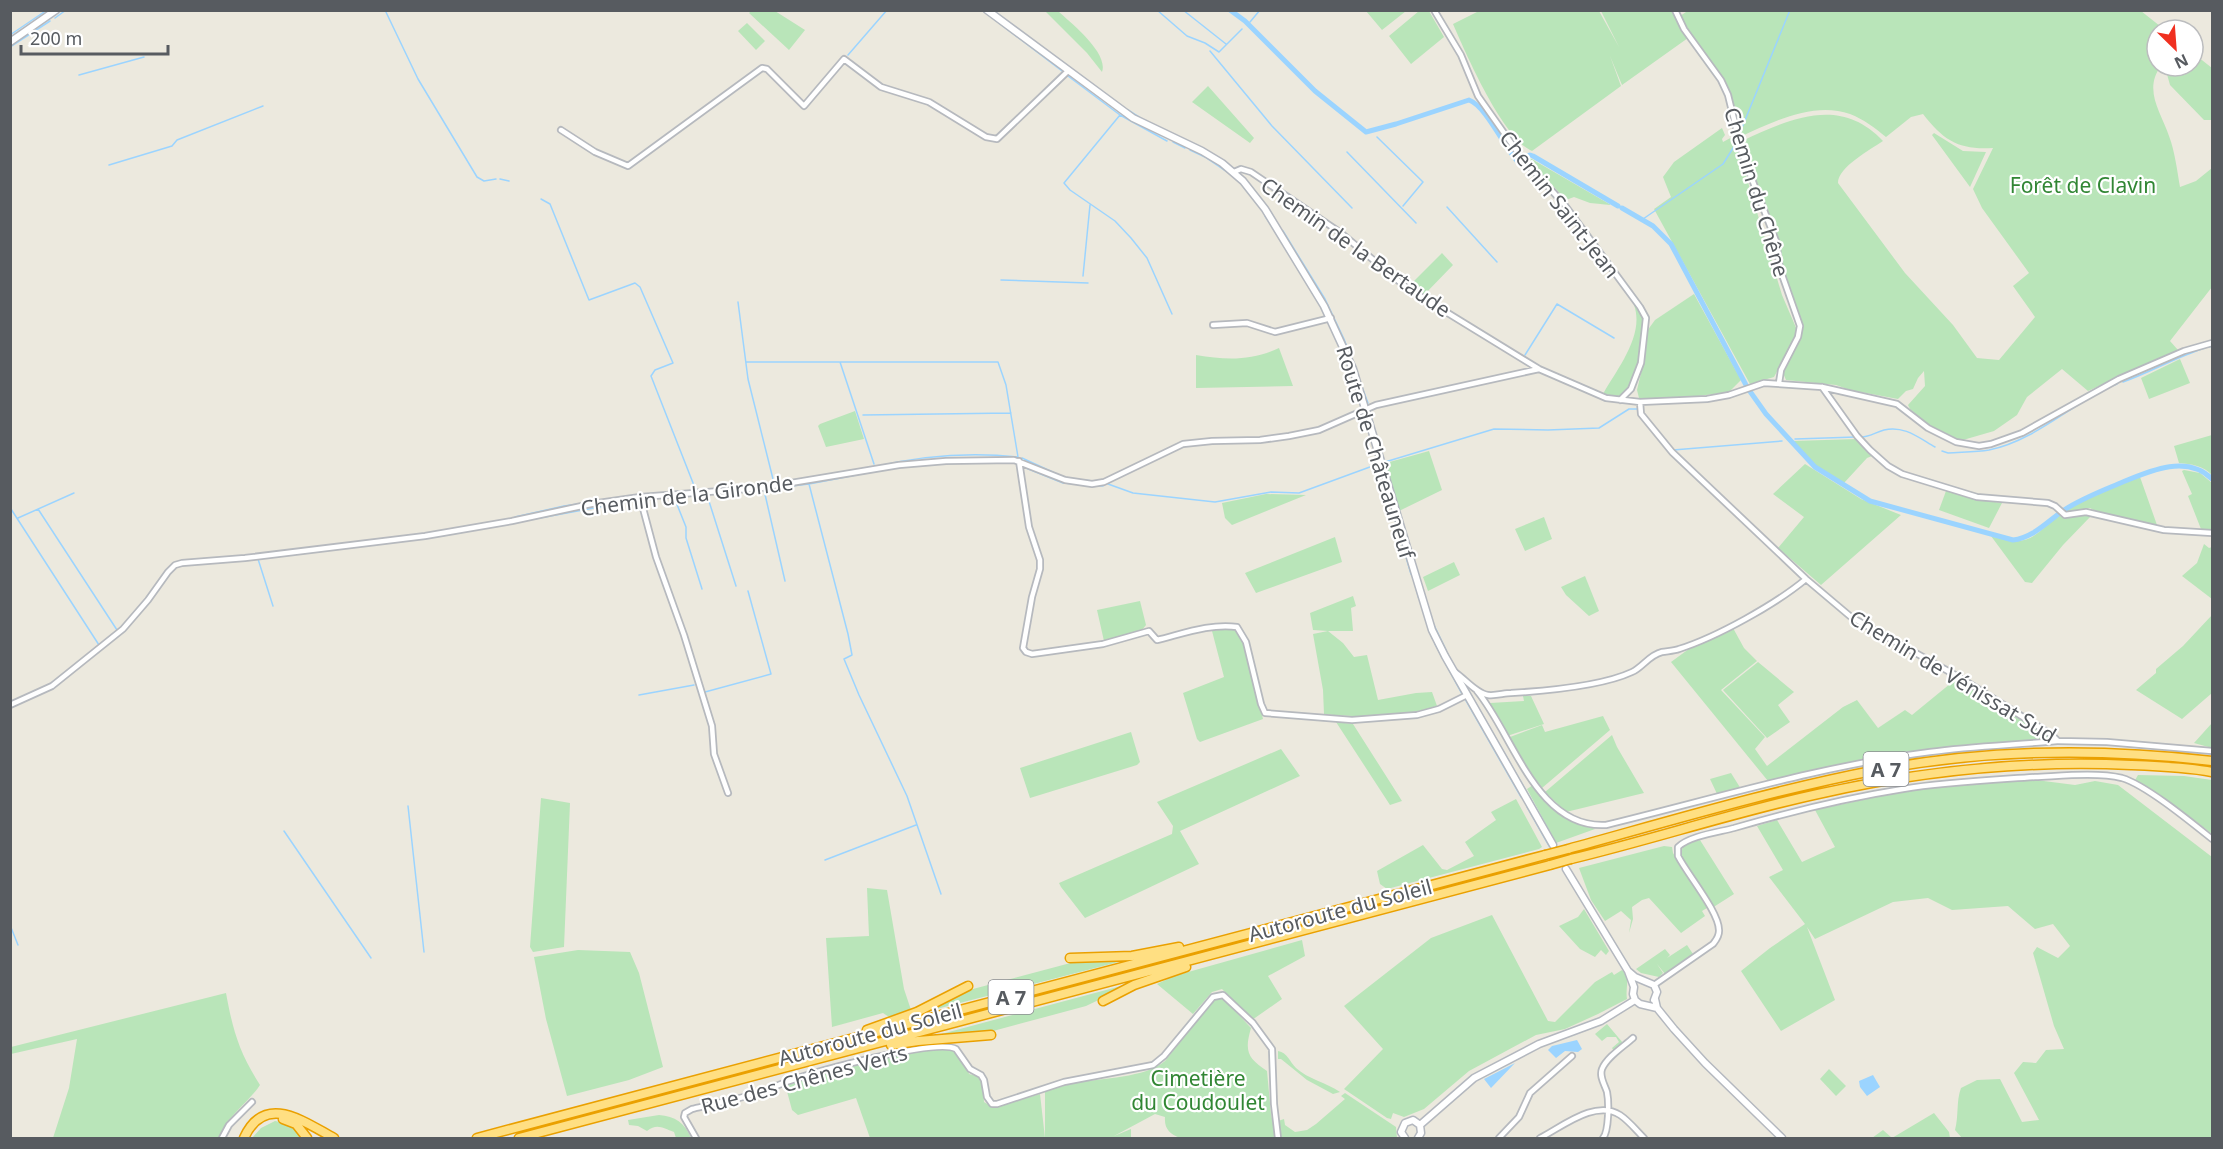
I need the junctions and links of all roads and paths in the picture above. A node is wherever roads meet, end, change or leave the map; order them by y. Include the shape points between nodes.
1 (56, 10) edge
2 (987, 10) edge
3 (1434, 10) edge
4 (1675, 10) edge
5 (10, 42) edge
6 (1068, 71) junction
7 (561, 130) dead end
8 (1234, 172) junction
9 (1331, 318) junction
10 (1213, 325) dead end
11 (2212, 343) edge
12 (1539, 369) junction
13 (1779, 383) junction
14 (1822, 387) junction
15 (1620, 400) junction
16 (1640, 406) junction
17 (1366, 408) junction
18 (1019, 461) junction
19 (640, 497) junction
20 (2212, 533) edge
21 (1806, 579) junction
22 (1454, 672) junction
23 (1477, 691) junction
24 (1467, 695) junction
25 (10, 705) edge
26 (2058, 741) junction
27 (2212, 751) edge
28 (2212, 761) edge
29 (2212, 772) edge
30 (728, 793) dead end
31 (2212, 839) edge
32 (1552, 845) dead end
33 (1566, 869) dead end
34 (1299, 932) junction
35 (1218, 942) junction
36 (1070, 958) dead end
37 (1628, 971) junction
38 (1642, 981) junction
39 (1654, 985) junction
40 (968, 986) dead end
41 (1634, 987) junction
42 (1655, 999) junction
43 (1635, 1000) junction
44 (1103, 1001) dead end
45 (1646, 1005) junction
46 (1657, 1008) junction
47 (991, 1035) dead end
48 (1633, 1038) dead end
49 (838, 1043) junction
50 (841, 1053) junction
51 (1572, 1056) dead end
52 (252, 1102) dead end
53 (1607, 1110) junction
54 (1420, 1125) junction
55 (222, 1138) edge
56 (244, 1138) edge
57 (249, 1138) edge
58 (307, 1138) edge
59 (334, 1138) edge
60 (477, 1138) edge
61 (519, 1138) edge
62 (696, 1138) edge
63 (1278, 1138) edge
64 (1405, 1138) edge
65 (1421, 1138) edge
66 (1499, 1138) edge
67 (1540, 1138) edge
68 (1603, 1138) edge
69 (1644, 1138) edge
70 (1782, 1138) edge

1 - 5 main road
2 - 6 main road, Route de Châteauneuf
3 - 15 street, Chemin Saint-Jean via 1461,55 1478,96 1523,159 1564,204 1646,318 1637,377
4 - 13 street, Chemin du Chêne via 1728,95 1743,156 1776,241 1780,269 1800,326
6 - 7 street via 997,139 986,138 929,102 882,87 844,59 804,106 762,68 628,166 595,152
6 - 8 main road, Route de Châteauneuf via 1138,122 1202,151
8 - 9 main road, Route de Châteauneuf via 1265,209
8 - 12 street, Chemin de la Bertaude via 1251,172 1341,233 1407,288
9 - 10 street via 1275,332 1247,323
9 - 17 main road, Route de Châteauneuf
11 - 14 street via 2100,387 2022,434 1979,446 1956,442 1928,428 1897,404
12 - 15 street, Chemin de la Bertaude via 1606,398
12 - 17 street, Chemin de la Gironde
13 - 14 street
13 - 16 street, Chemin de la Bertaude via 1764,383 1707,399
14 - 20 street via 1864,443 1902,474 1977,497 2048,503 2063,514 2086,512 2164,530
15 - 16 street, Chemin de la Bertaude
16 - 21 street, Chemin de Vénissat Sud via 1672,452
17 - 18 street, Chemin de la Gironde via 1319,430 1289,436 1183,444 1092,484 1065,480
17 - 22 main road, Route de Châteauneuf via 1421,598
18 - 19 street, Chemin de la Gironde via 899,465 761,488
18 - 24 street via 1029,527 1040,560 1023,648 1026,652 1103,645 1149,631 1157,640 1228,626 1241,631 1246,642 1265,713 1352,720 1417,715
19 - 25 street, Chemin de la Gironde via 425,536 182,563 168,572 121,631 52,686
19 - 30 street via 712,726 714,754
21 - 23 street via 1729,627 1687,646 1660,652 1634,672 1534,692 1487,696
21 - 26 street, Chemin de Vénissat Sud via 1851,617 1957,676
22 - 23 street
22 - 24 main road, Route de Châteauneuf
23 - 26 street via 1542,792 1566,817 1588,826 1606,825 1833,768 1929,752
24 - 32 main road, Route de Châteauneuf
26 - 27 street, Chemin de Vénissat Sud
28 - 35 highway, Autoroute du Soleil / A 7, bridge via 2071,752 2001,755 1879,770
29 - 34 highway, Autoroute du Soleil / A 7, bridge via 2114,764 2047,764 1992,766 1882,780
31 - 39 street via 2131,782 2091,776 2012,778 1904,789 1749,824 1678,847 1678,856 1713,913 1719,934 1713,944
33 - 37 main road
34 - 44 highway via 1281,942 1182,968
34 - 50 highway, Autoroute du Soleil / A 7
35 - 36 highway via 1132,956
35 - 49 highway, Autoroute du Soleil / A 7
37 - 38 main road
37 - 41 main road
38 - 39 main road
38 - 41 main road
39 - 42 main road
40 - 49 highway via 917,1012
41 - 43 main road
42 - 45 main road
42 - 46 main road
43 - 45 main road
43 - 54 main road via 1601,1021 1539,1044 1473,1078
45 - 46 main road
46 - 70 main road via 1705,1063
47 - 50 highway
48 - 53 street via 1603,1068
49 - 60 highway, Autoroute du Soleil / A 7
50 - 61 highway, Autoroute du Soleil / A 7
51 - 66 street via 1530,1093 1519,1118
52 - 55 street
53 - 67 street via 1596,1109
53 - 68 street
53 - 69 street via 1619,1114
54 - 64 main road via 1413,1120 1405,1123 1401,1132
54 - 65 main road
56 - 59 highway via 256,1121 281,1114
57 - 58 highway via 262,1123 277,1118 296,1124
62 - 63 street, Rue des Chênes Verts via 684,1117 692,1109 907,1051 952,1047 969,1069 981,1075 992,1104 1064,1082 1153,1065 1219,995 1246,1016 1272,1049

